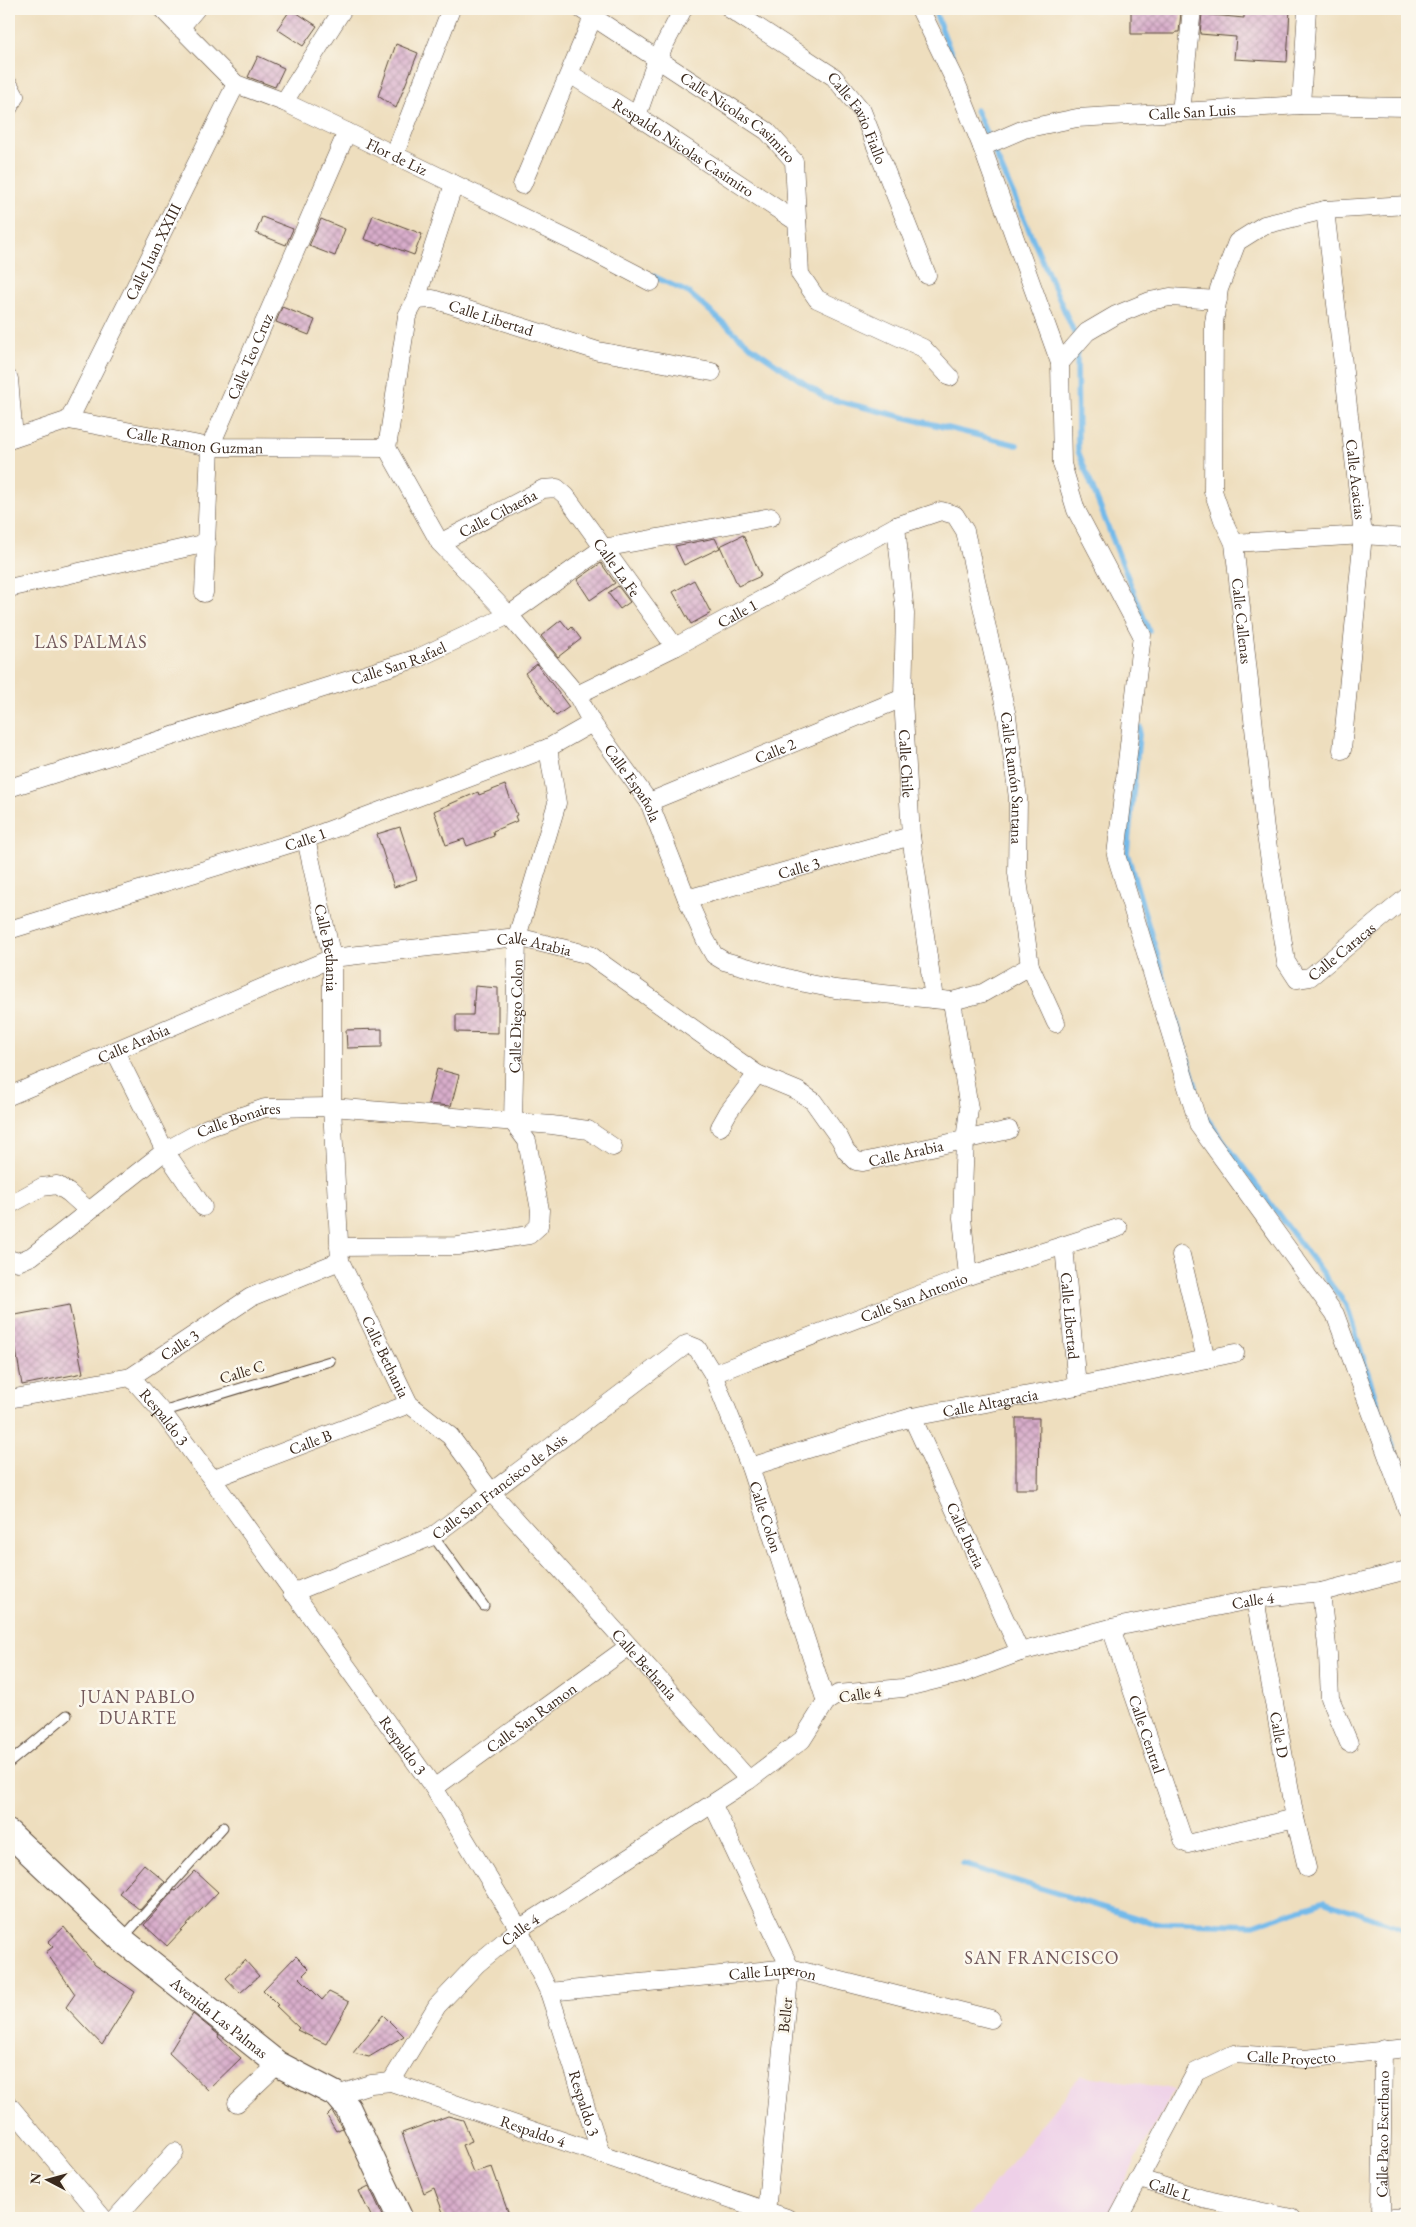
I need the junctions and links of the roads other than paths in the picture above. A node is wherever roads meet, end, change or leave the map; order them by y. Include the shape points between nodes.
1 (162, 9) edge
2 (196, 9) edge
3 (343, 9) edge
4 (450, 9) edge
5 (683, 9) edge
6 (730, 9) edge
7 (920, 9) edge
8 (1192, 9) edge
9 (1307, 9) edge
10 (587, 13) edge
11 (180, 28) junction
12 (657, 59) junction
13 (570, 74) junction
14 (236, 84) junction
15 (284, 102) junction
16 (1301, 105) junction
17 (1407, 107) edge
18 (1181, 112) junction
19 (637, 116) junction
20 (347, 132) junction
21 (982, 147) junction
22 (394, 156) junction
23 (454, 184) junction
24 (522, 186) dead end
25 (1407, 205) edge
26 (1325, 210) junction
27 (797, 222) junction
28 (927, 276) dead end
29 (651, 282) dead end
30 (416, 300) junction
31 (1218, 300) junction
32 (1060, 363) junction
33 (712, 372) dead end
34 (950, 378) dead end
35 (9, 379) edge
36 (69, 420) junction
37 (12, 439) edge
38 (210, 447) junction
39 (387, 448) junction
40 (557, 488) joint
41 (771, 518) dead end
42 (896, 526) junction
43 (965, 531) joint
44 (1363, 535) junction
45 (1407, 538) edge
46 (207, 542) junction
47 (440, 543) junction
48 (1234, 543) junction
49 (603, 548) junction
50 (9, 588) edge
51 (204, 593) dead end
52 (509, 615) junction
53 (675, 647) junction
54 (577, 695) junction
55 (903, 698) junction
56 (592, 723) junction
57 (548, 748) junction
58 (1342, 750) dead end
59 (10, 782) edge
60 (648, 802) junction
61 (910, 836) junction
62 (306, 839) junction
63 (1407, 897) edge
64 (686, 899) junction
65 (9, 930) edge
66 (517, 937) junction
67 (332, 958) junction
68 (1030, 966) junction
69 (1297, 979) joint
70 (934, 999) junction
71 (952, 1002) junction
72 (1056, 1023) dead end
73 (115, 1051) junction
74 (757, 1074) junction
75 (9, 1096) edge
76 (332, 1107) junction
77 (513, 1122) junction
78 (720, 1127) dead end
79 (1009, 1130) dead end
80 (965, 1140) junction
81 (613, 1147) dead end
82 (165, 1150) junction
83 (9, 1204) edge
84 (203, 1208) dead end
85 (89, 1211) junction
86 (1118, 1228) dead end
87 (1064, 1246) junction
88 (340, 1254) junction
89 (1181, 1255) dead end
90 (9, 1258) edge
91 (968, 1276) junction
92 (687, 1344) joint
93 (1235, 1353) dead end
94 (1206, 1359) junction
95 (330, 1361) dead end
96 (713, 1374) junction
97 (131, 1377) junction
98 (1077, 1386) junction
99 (9, 1398) edge
100 (409, 1404) junction
101 (162, 1412) junction
102 (912, 1417) junction
103 (750, 1467) junction
104 (212, 1479) junction
105 (492, 1493) junction
106 (1407, 1509) edge
107 (433, 1536) junction
108 (1407, 1570) edge
109 (1321, 1592) junction
110 (292, 1593) junction
111 (1255, 1599) junction
112 (484, 1606) dead end
113 (1111, 1628) junction
114 (628, 1647) junction
115 (1020, 1652) junction
116 (826, 1702) junction
117 (67, 1715) dead end
118 (1349, 1743) dead end
119 (9, 1763) edge
120 (749, 1780) junction
121 (434, 1788) junction
122 (713, 1805) junction
123 (1295, 1818) junction
124 (223, 1827) dead end
125 (9, 1832) edge
126 (1307, 1868) dead end
127 (519, 1929) junction
128 (121, 1939) junction
129 (790, 1968) junction
130 (549, 1992) junction
131 (991, 2019) dead end
132 (1407, 2048) edge
133 (1383, 2049) junction
134 (278, 2064) junction
135 (391, 2082) junction
136 (336, 2095) junction
137 (237, 2103) dead end
138 (9, 2105) edge
139 (175, 2152) dead end
140 (601, 2154) junction
141 (1140, 2179) junction
142 (766, 2212) junction
143 (1407, 2217) edge
144 (103, 2218) edge
145 (116, 2218) edge
146 (400, 2218) edge
147 (787, 2218) edge
148 (1118, 2218) edge
149 (1290, 2218) edge
150 (1381, 2218) edge
151 (1394, 2218) edge

1 - 11 street, Flor de Liz
2 - 11 street
3 - 15 street
4 - 22 street
5 - 12 street
6 - 28 street, Calle Favio Fiallo via 834,77 862,111
7 - 21 street via 958,87
8 - 18 street
9 - 16 street
10 - 12 street, Calle Nicolas Casimiro
10 - 13 street
11 - 14 street, Flor de Liz
12 - 19 street
12 - 27 street, Calle Nicolas Casimiro via 767,131 794,161
13 - 19 street, Respaldo Nicolas Casimiro
13 - 24 street
14 - 15 street, Flor de Liz
14 - 36 street, Calle Juan XXIII
15 - 20 street, Flor de Liz
16 - 17 street, Calle San Luis
16 - 18 street, Calle San Luis
18 - 21 street, Calle San Luis via 1077,118 1024,129
19 - 27 street, Respaldo Nicolas Casimiro
20 - 22 street, Flor de Liz
20 - 38 street, Calle Teo Cruz
21 - 32 street
22 - 23 street, Flor de Liz
23 - 29 street, Flor de Liz
23 - 30 street
25 - 26 street, Calle Callenas
26 - 31 street, Calle Callenas via 1264,225 1238,242 1228,263
26 - 44 street, Calle Acacias
27 - 34 street, Calle Nicolas Casimiro via 800,274 816,299 923,348
30 - 33 street, Calle Libertad via 433,299 598,351
30 - 39 street via 407,316
31 - 32 street via 1170,297 1150,302 1087,332
31 - 48 street, Calle Callenas via 1214,323 1213,492
32 - 106 street via 1062,464 1076,510 1142,635 1116,855 1199,1126 1335,1314
35 - 37 street
36 - 37 street, Calle Ramon Guzman
36 - 38 street, Calle Ramon Guzman
38 - 39 street, Calle Ramon Guzman
38 - 46 street, Calle Teo Cruz
39 - 47 street, Calle Española
40 - 47 street, Calle Cibaeña via 543,489
40 - 49 street, Calle La Fe
41 - 49 street, Calle San Rafael
42 - 43 street, Calle 1 via 941,512 956,515
42 - 53 street, Calle 1
42 - 55 street, Calle Chile via 905,614
43 - 68 street, Calle Ramón Santana via 1007,716 1018,798 1017,873
44 - 45 street
44 - 48 street
44 - 58 street, Calle Acacias
46 - 50 street
46 - 51 street, Calle Teo Cruz
47 - 52 street, Calle Española
48 - 69 street, Calle Callenas via 1265,829 1286,962
49 - 52 street, Calle San Rafael
49 - 53 street, Calle La Fe
52 - 54 street, Calle Española
52 - 59 street, Calle San Rafael via 418,658
53 - 54 street, Calle 1
54 - 56 street, Calle Española
55 - 60 street, Calle 2
55 - 61 street, Calle Chile
56 - 57 street, Calle 1
56 - 60 street, Calle Española
57 - 62 street, Calle 1
57 - 66 street, Calle Diego Colon via 557,803
60 - 64 street, Calle Española
61 - 64 street, Calle 3
61 - 70 street, Calle Chile
62 - 65 street, Calle 1
62 - 67 street, Calle Bethania
63 - 69 street, Calle Caracas via 1310,977
64 - 70 street, Calle Española via 714,954 724,961 820,986
66 - 67 street, Calle Arabia
66 - 74 street, Calle Arabia via 590,955
66 - 77 street, Calle Diego Colon
67 - 73 street, Calle Arabia
67 - 76 street, Calle Bethania
68 - 71 street via 983,993
68 - 72 street, Calle Ramón Santana
70 - 71 street, Calle Española
71 - 80 street via 969,1108
73 - 75 street, Calle Arabia
73 - 82 street
74 - 78 street
74 - 80 street, Calle Arabia via 813,1101 846,1151 856,1160 863,1162
76 - 77 street, Calle Bonaires
76 - 82 street, Calle Bonaires via 265,1108 207,1128
76 - 88 street, Calle Bethania
77 - 81 street, Calle Bonaires via 588,1130
77 - 88 street via 527,1141 540,1210 539,1226 529,1235 458,1246
79 - 80 street, Calle Arabia
80 - 91 street via 962,1218
82 - 84 street
82 - 85 street, Calle Bonaires
83 - 85 street via 42,1187 56,1185
85 - 90 street, Calle Bonaires via 32,1256 18,1262
86 - 87 street, Calle San Antonio
87 - 91 street, Calle San Antonio
87 - 98 street, Calle Libertad
88 - 97 street, Calle 3 via 251,1297
88 - 100 street, Calle Bethania
89 - 94 street
91 - 96 street, Calle San Antonio
92 - 96 street, Calle Colon via 697,1348
92 - 105 street, Calle San Francisco de Asis
93 - 94 street, Calle Altagracia
94 - 98 street, Calle Altagracia
95 - 101 lane, Calle C
96 - 103 street, Calle Colon
97 - 99 street, Calle 3
97 - 101 street, Respaldo 3
98 - 102 street, Calle Altagracia
100 - 104 street, Calle B
100 - 105 street, Calle Bethania via 450,1436
101 - 104 street, Respaldo 3
102 - 103 street, Calle Altagracia
102 - 115 street, Calle Iberia
103 - 116 street, Calle Colon
104 - 110 street, Respaldo 3
105 - 107 street, Calle San Francisco de Asis
105 - 114 street, Calle Bethania
107 - 110 street, Calle San Francisco de Asis
107 - 112 lane
108 - 109 street, Calle 4
109 - 111 street, Calle 4
109 - 118 street via 1330,1698
110 - 121 street, Respaldo 3
111 - 113 street, Calle 4
111 - 123 street, Calle D
113 - 115 street, Calle 4
113 - 123 street, Calle Central via 1184,1842 1188,1844
114 - 120 street, Calle Bethania
114 - 121 street, Calle San Ramon
115 - 116 street, Calle 4 via 964,1673 903,1688 838,1694
116 - 120 street, Calle 4 via 802,1740
117 - 119 lane
120 - 122 street, Calle 4
121 - 127 street, Respaldo 3
122 - 127 street, Calle 4
122 - 129 street
123 - 126 street, Calle D
124 - 128 lane
125 - 128 street, Avenida Las Palmas
127 - 130 street, Respaldo 3
127 - 135 street, Calle 4 via 477,1964 437,2006
128 - 134 street, Avenida Las Palmas
129 - 130 street, Calle Luperon
129 - 131 street, Calle Luperon
129 - 142 street, Beller
130 - 140 street, Respaldo 3
132 - 133 street, Calle Proyecto
133 - 141 street, Calle Proyecto via 1304,2059 1234,2054 1196,2072
133 - 150 street, Calle Paco Escribano
134 - 136 street, Avenida Las Palmas
134 - 137 street
135 - 136 street, Respaldo 4 via 371,2084
135 - 140 street, Respaldo 4
136 - 146 street, Avenida Las Palmas via 348,2108
138 - 144 street
139 - 145 street
140 - 142 street, Respaldo 4
141 - 148 street, Calle Proyecto
141 - 149 street, Calle L via 1203,2199
142 - 147 street, Respaldo 4
143 - 151 street

